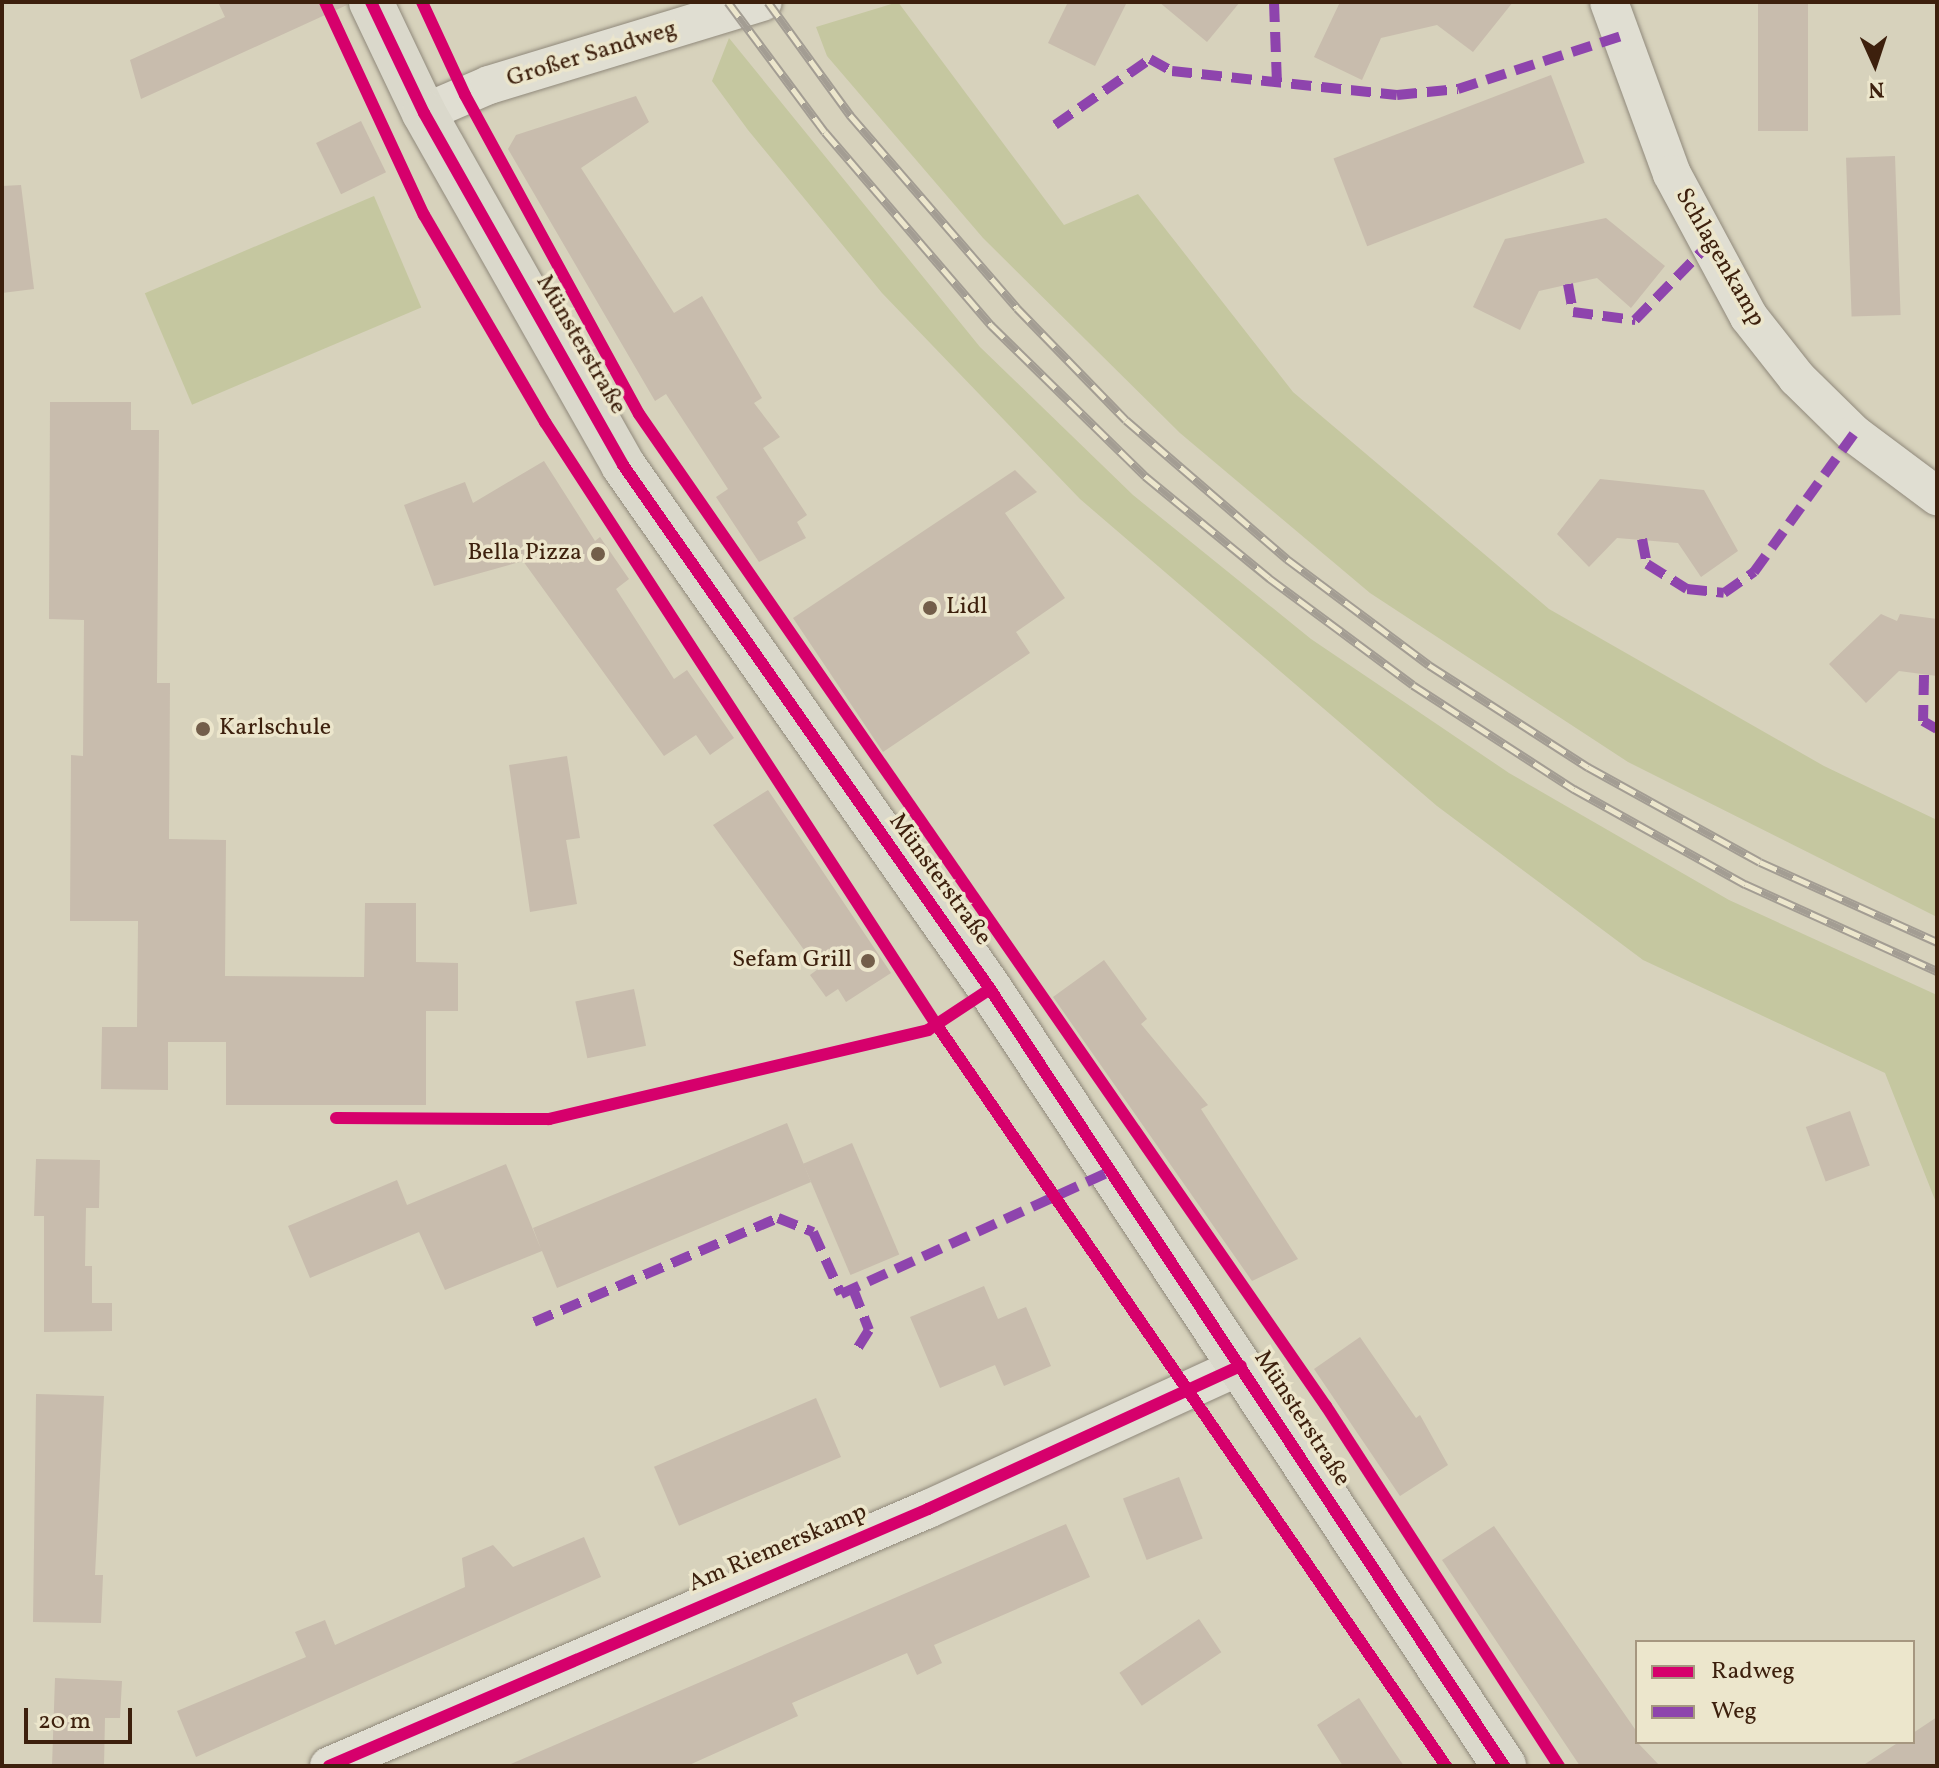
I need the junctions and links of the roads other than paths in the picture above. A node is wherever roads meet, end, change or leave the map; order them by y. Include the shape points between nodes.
1 (371, 2) edge
2 (763, 2) edge
3 (1609, 2) edge
4 (424, 113) junction
5 (1937, 496) edge
6 (1241, 1366) junction
7 (329, 1766) edge
8 (1504, 1766) edge

1 - 4 main road, Münsterstraße
2 - 4 street, Großer Sandweg via 489,85
3 - 5 street, Schlagenkamp via 1672,174 1749,317 1797,378 1854,434
4 - 6 main road, Münsterstraße via 623,465 990,989
6 - 7 street, Am Riemerskamp via 928,1509
6 - 8 main road, Münsterstraße

